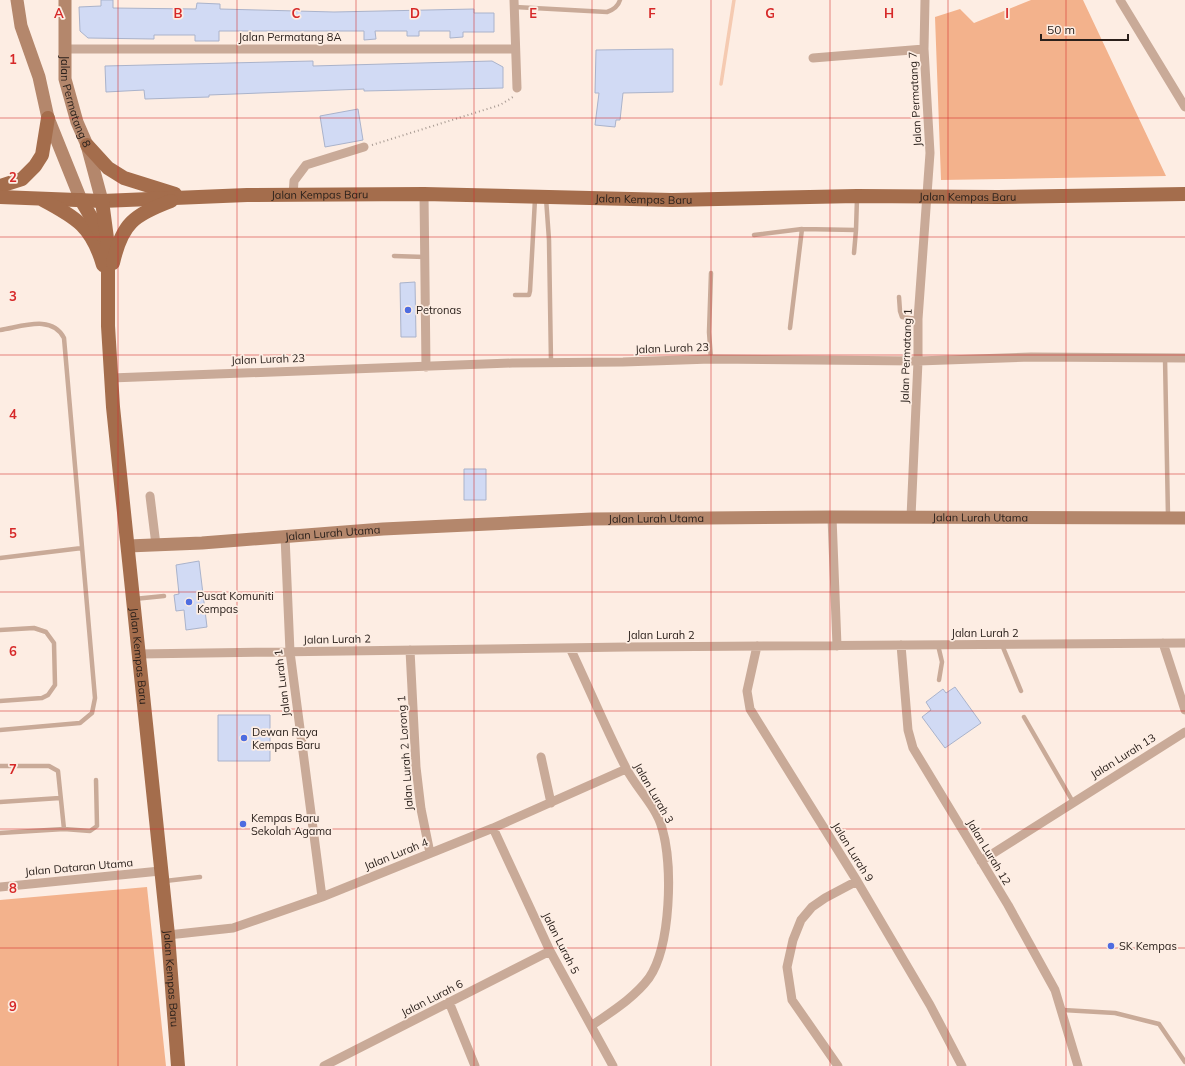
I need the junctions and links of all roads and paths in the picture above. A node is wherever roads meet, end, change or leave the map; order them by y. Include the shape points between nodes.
1 (17, 0) edge
2 (65, 0) edge
3 (620, 0) edge
4 (925, 0) edge
5 (1120, 0) edge
6 (515, 4) edge
7 (65, 49) junction
8 (515, 49) junction
9 (924, 49) junction
10 (813, 58) dead end
11 (517, 88) joint
12 (1185, 107) edge
13 (48, 118) junction
14 (87, 145) junction
15 (364, 147) joint
16 (0, 186) edge
17 (293, 194) junction
18 (424, 194) junction
19 (1185, 194) edge
20 (182, 196) junction
21 (857, 196) junction
22 (926, 196) junction
23 (0, 197) edge
24 (540, 197) junction
25 (40, 198) junction
26 (81, 200) junction
27 (102, 201) junction
28 (802, 229) junction
29 (856, 230) junction
30 (754, 235) dead end
31 (108, 246) junction
32 (854, 252) dead end
33 (394, 256) dead end
34 (425, 257) junction
35 (711, 273) dead end
36 (108, 285) junction
37 (515, 295) dead end
38 (899, 296) dead end
39 (918, 319) junction
40 (790, 328) dead end
41 (0, 330) edge
42 (711, 358) junction
43 (1165, 358) junction
44 (1185, 358) edge
45 (918, 361) junction
46 (551, 362) junction
47 (426, 367) junction
48 (111, 378) junction
49 (150, 496) dead end
50 (832, 516) junction
51 (911, 517) junction
52 (1168, 518) junction
53 (1185, 518) edge
54 (285, 536) junction
55 (156, 545) junction
56 (128, 546) junction
57 (82, 548) junction
58 (0, 558) edge
59 (164, 596) dead end
60 (132, 599) junction
61 (0, 630) edge
62 (1185, 643) edge
63 (1163, 644) junction
64 (901, 645) junction
65 (938, 645) junction
66 (1002, 645) junction
67 (757, 646) junction
68 (837, 646) junction
69 (570, 648) junction
70 (410, 650) junction
71 (290, 652) junction
72 (138, 654) junction
73 (940, 680) dead end
74 (1021, 691) dead end
75 (0, 701) edge
76 (1185, 710) edge
77 (1024, 716) dead end
78 (0, 730) edge
79 (1185, 732) edge
80 (541, 757) dead end
81 (0, 766) edge
82 (626, 769) junction
83 (96, 780) dead end
84 (60, 798) junction
85 (0, 802) edge
86 (1073, 802) junction
87 (551, 803) junction
88 (493, 828) junction
89 (64, 829) junction
90 (0, 833) edge
91 (430, 853) junction
92 (981, 861) junction
93 (161, 876) junction
94 (200, 877) dead end
95 (857, 881) junction
96 (0, 887) edge
97 (322, 897) junction
98 (168, 936) junction
99 (550, 951) junction
100 (449, 1002) junction
101 (1063, 1010) junction
102 (591, 1026) junction
103 (1185, 1062) edge
104 (178, 1066) edge
105 (324, 1066) edge
106 (475, 1066) edge
107 (613, 1066) edge
108 (838, 1066) edge
109 (962, 1066) edge
110 (1078, 1066) edge

1 - 13 street via 21,26 39,77
2 - 7 street, Jalan Permatang 8
3 - 6 lane via 614,10 606,12
4 - 9 street, Jalan Permatang 7
5 - 12 street
6 - 8 street
7 - 8 street, Jalan Permatang 8A
7 - 14 street, Jalan Permatang 8 via 65,79 77,122
8 - 11 street
9 - 10 street
9 - 22 street, Jalan Permatang 7 via 930,154
11 - 15 path via 513,97 500,105
13 - 16 main road via 42,155 35,166 22,179
13 - 26 street
14 - 20 main road via 108,168 124,178
14 - 27 street, Jalan Permatang 8
15 - 17 street via 306,164 294,181
17 - 18 main road, Jalan Kempas Baru
17 - 20 main road, Jalan Kempas Baru
18 - 24 main road, Jalan Kempas Baru
18 - 34 street
19 - 22 main road, Jalan Kempas Baru
20 - 27 main road, Jalan Kempas Baru
20 - 36 main road via 148,210 124,230 117,245
21 - 22 main road, Jalan Kempas Baru
21 - 24 main road, Jalan Kempas Baru via 672,200
21 - 29 lane
22 - 39 street, Jalan Permatang 1
23 - 25 main road, Jalan Kempas Baru
24 - 37 lane via 529,295
24 - 46 lane via 549,240
25 - 26 main road, Jalan Kempas Baru
25 - 36 main road via 62,210 87,229 97,246
26 - 27 main road, Jalan Kempas Baru
26 - 31 main road, Jalan Kempas Baru
27 - 31 main road, Jalan Kempas Baru
28 - 29 lane
28 - 30 lane
28 - 40 lane
29 - 32 lane
31 - 36 main road, Jalan Kempas Baru
33 - 34 lane
34 - 47 street
35 - 42 lane
36 - 48 main road, Jalan Kempas Baru
38 - 39 lane via 902,317
39 - 45 street, Jalan Permatang 1
41 - 57 lane via 45,323 60,331 64,338
42 - 45 street, Jalan Lurah 23
42 - 46 street, Jalan Lurah 23
43 - 44 street, Jalan Lurah 23
43 - 45 street, Jalan Lurah 23 via 1031,357
43 - 52 lane
45 - 51 street, Jalan Permatang 1
46 - 47 street, Jalan Lurah 23
47 - 48 street, Jalan Lurah 23
48 - 56 main road, Jalan Kempas Baru
49 - 55 street
50 - 51 street, Jalan Lurah Utama
50 - 54 street, Jalan Lurah Utama via 592,519
50 - 68 street
51 - 52 street, Jalan Lurah Utama
52 - 53 street, Jalan Lurah Utama
54 - 55 street, Jalan Lurah Utama
54 - 71 street, Jalan Lurah 1
55 - 56 street, Jalan Lurah Utama
56 - 60 main road, Jalan Kempas Baru
57 - 58 lane
57 - 78 lane via 95,698 92,713 80,723
59 - 60 lane
60 - 72 main road, Jalan Kempas Baru
61 - 75 lane via 34,628 46,632 54,643 55,685 42,698
62 - 63 street, Jalan Lurah 2
63 - 66 street, Jalan Lurah 2
63 - 76 street
64 - 65 street, Jalan Lurah 2
64 - 68 street, Jalan Lurah 2
64 - 92 street, Jalan Lurah 12 via 910,739
65 - 66 street, Jalan Lurah 2
65 - 73 lane via 942,662
66 - 74 lane
67 - 68 street, Jalan Lurah 2
67 - 69 street, Jalan Lurah 2
67 - 95 street, Jalan Lurah 9 via 747,691 750,709
69 - 70 street, Jalan Lurah 2
69 - 82 street, Jalan Lurah 3
70 - 71 street, Jalan Lurah 2
70 - 91 street, Jalan Lurah 2 Lorong 1 via 416,767
71 - 72 street, Jalan Lurah 2
71 - 97 street, Jalan Lurah 1
72 - 93 main road, Jalan Kempas Baru
77 - 86 lane
79 - 86 street, Jalan Lurah 13
80 - 87 street
81 - 84 lane via 54,768 58,771
82 - 87 street, Jalan Lurah 4
82 - 102 street, Jalan Lurah 3 via 662,826 670,879 664,932 661,954 649,978 632,997
83 - 89 lane via 97,826 90,831
84 - 85 lane
84 - 89 lane
86 - 92 street, Jalan Lurah 13
87 - 88 street, Jalan Lurah 4
88 - 91 street, Jalan Lurah 4
88 - 99 street, Jalan Lurah 5
89 - 90 lane
91 - 97 street, Jalan Lurah 4
92 - 101 street, Jalan Lurah 12 via 1055,990
93 - 94 lane
93 - 96 street, Jalan Dataran Utama
93 - 98 main road, Jalan Kempas Baru
95 - 108 street via 812,907 801,920 787,967 792,1000
95 - 109 street, Jalan Lurah 9 via 930,1005
97 - 98 street, Jalan Lurah 4 via 233,928
98 - 104 main road, Jalan Kempas Baru
99 - 100 street, Jalan Lurah 6
99 - 102 street, Jalan Lurah 5
100 - 105 street, Jalan Lurah 6
100 - 106 street
101 - 103 lane via 1114,1013 1159,1024
101 - 110 street, Jalan Lurah 12
102 - 107 street, Jalan Lurah 5

